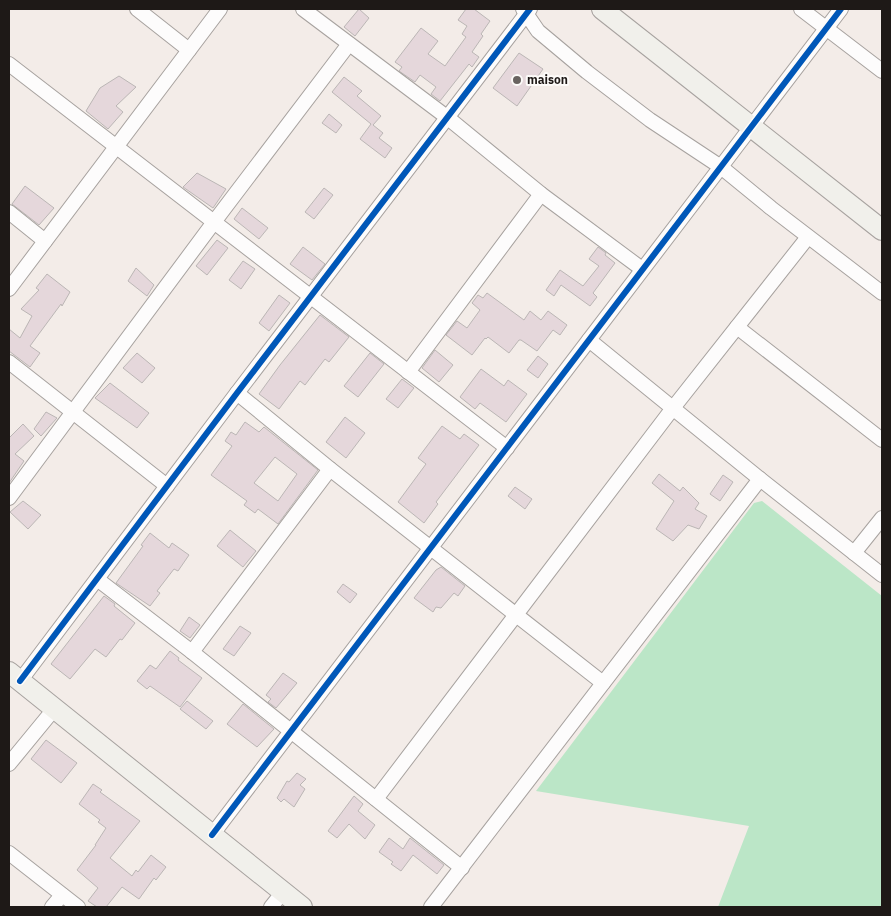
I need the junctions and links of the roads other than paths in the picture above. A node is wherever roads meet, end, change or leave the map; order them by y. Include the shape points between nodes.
1 (137, 9) edge
2 (220, 9) edge
3 (303, 9) edge
4 (602, 9) edge
5 (801, 9) edge
6 (841, 9) edge
7 (527, 10) edge
8 (826, 28) junction
9 (349, 44) junction
10 (189, 50) junction
11 (9, 64) edge
12 (882, 71) edge
13 (448, 118) junction
14 (752, 127) junction
15 (116, 147) junction
16 (721, 167) junction
17 (541, 194) junction
18 (9, 212) edge
19 (214, 222) junction
20 (882, 230) edge
21 (808, 237) junction
22 (45, 241) junction
23 (642, 269) junction
24 (9, 289) edge
25 (882, 292) edge
26 (311, 297) junction
27 (737, 328) junction
28 (589, 340) junction
29 (9, 362) edge
30 (408, 372) junction
31 (237, 393) junction
32 (673, 408) junction
33 (73, 412) junction
34 (882, 440) edge
35 (507, 448) junction
36 (330, 469) junction
37 (760, 479) junction
38 (167, 486) junction
39 (9, 498) edge
40 (882, 518) edge
41 (431, 547) junction
42 (854, 553) junction
43 (882, 576) edge
44 (97, 579) junction
45 (516, 616) junction
46 (192, 652) junction
47 (15, 677) edge
48 (603, 683) junction
49 (55, 708) junction
50 (291, 732) junction
51 (9, 764) edge
52 (376, 799) junction
53 (212, 835) junction
54 (9, 853) edge
55 (462, 868) junction
56 (62, 895) junction
57 (277, 900) edge
58 (52, 907) edge
59 (78, 907) edge
60 (302, 907) edge
61 (431, 907) edge

1 - 10 street
2 - 10 street
3 - 9 street
4 - 14 street
5 - 8 street
6 - 8 street
7 - 13 street
7 - 16 street via 538,31 587,72 650,120
8 - 12 street
8 - 14 street
9 - 13 street
9 - 19 street
10 - 15 street
11 - 15 street
13 - 17 street
13 - 26 street
14 - 16 street
14 - 20 street
15 - 19 street
15 - 22 street
16 - 21 street
16 - 23 street
17 - 23 street
17 - 30 street
18 - 22 street
19 - 26 street
19 - 33 street
21 - 25 street
21 - 27 street
22 - 24 street
23 - 28 street
26 - 30 street
26 - 31 street
27 - 32 street
27 - 34 street
28 - 32 street
28 - 35 street
29 - 33 street
30 - 35 street
31 - 36 street
31 - 38 street
32 - 37 street
32 - 45 street
33 - 38 street
33 - 39 street
35 - 41 street
36 - 41 street
36 - 46 street
37 - 42 street
37 - 48 street
38 - 44 street
40 - 42 street
41 - 45 street
41 - 50 street
42 - 43 street
44 - 46 street
44 - 47 street
45 - 48 street
45 - 52 street
46 - 50 street
47 - 49 street
48 - 55 street
49 - 51 street
49 - 53 street
50 - 52 street
50 - 53 street
52 - 55 street
53 - 57 street
54 - 56 street
55 - 61 street
56 - 58 street
56 - 59 street
57 - 60 street

